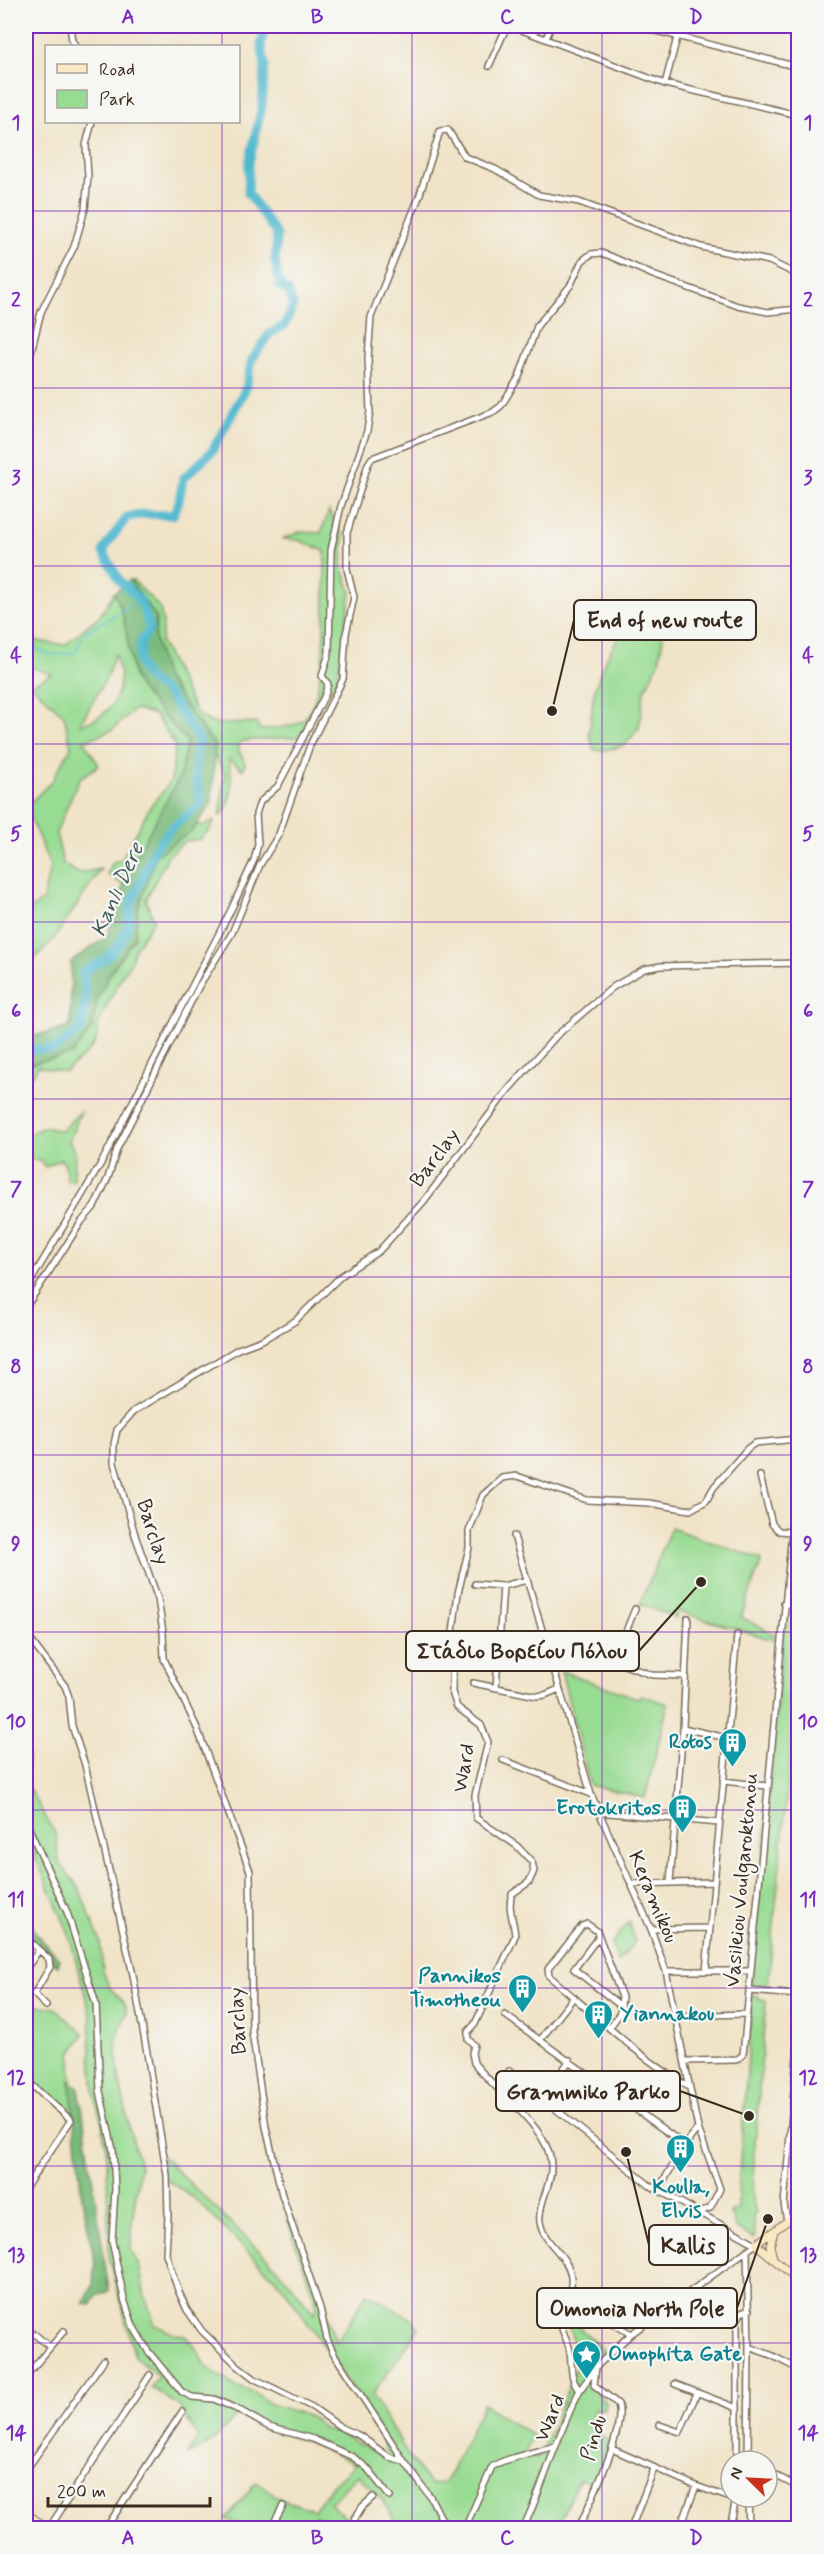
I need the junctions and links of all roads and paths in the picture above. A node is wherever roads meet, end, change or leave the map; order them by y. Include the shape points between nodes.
1 (70, 26) edge
2 (509, 26) edge
3 (551, 26) edge
4 (637, 26) edge
5 (680, 26) edge
6 (677, 35) junction
7 (546, 39) junction
8 (798, 43) edge
9 (75, 45) edge
10 (792, 65) junction
11 (489, 66) dead end
12 (798, 67) edge
13 (665, 84) junction
14 (798, 115) edge
15 (92, 123) edge
16 (798, 274) edge
17 (798, 309) edge
18 (26, 372) edge
19 (798, 963) edge
20 (26, 1289) edge
21 (26, 1307) edge
22 (798, 1439) edge
23 (798, 1468) edge
24 (760, 1476) dead end
25 (791, 1532) junction
26 (514, 1536) dead end
27 (527, 1580) junction
28 (475, 1584) dead end
29 (503, 1586) junction
30 (784, 1603) junction
31 (798, 1603) edge
32 (635, 1609) dead end
33 (687, 1618) dead end
34 (26, 1634) edge
35 (737, 1635) dead end
36 (548, 1647) junction
37 (614, 1661) junction
38 (685, 1676) junction
39 (473, 1683) dead end
40 (496, 1688) junction
41 (559, 1689) junction
42 (682, 1728) junction
43 (727, 1738) junction
44 (503, 1761) dead end
45 (723, 1781) junction
46 (767, 1786) junction
47 (591, 1794) junction
48 (598, 1812) junction
49 (675, 1819) junction
50 (26, 1822) edge
51 (719, 1823) junction
52 (670, 1882) junction
53 (713, 1882) junction
54 (631, 1884) junction
55 (709, 1928) junction
56 (651, 1929) junction
57 (599, 1936) junction
58 (26, 1938) edge
59 (39, 1950) junction
60 (26, 1969) edge
61 (666, 1971) junction
62 (706, 1971) junction
63 (750, 1971) junction
64 (748, 1991) junction
65 (798, 1995) edge
66 (574, 1997) junction
67 (46, 2006) dead end
68 (622, 2007) junction
69 (746, 2014) junction
70 (505, 2015) dead end
71 (676, 2016) junction
72 (610, 2027) junction
73 (541, 2039) junction
74 (798, 2044) edge
75 (570, 2060) junction
76 (685, 2061) junction
77 (509, 2071) dead end
78 (26, 2080) edge
79 (689, 2087) junction
80 (542, 2097) junction
81 (698, 2128) junction
82 (685, 2145) junction
83 (26, 2187) edge
84 (658, 2190) junction
85 (712, 2206) junction
86 (697, 2213) junction
87 (798, 2213) edge
88 (787, 2220) junction
89 (714, 2222) junction
90 (775, 2229) junction
91 (756, 2244) junction
92 (747, 2250) junction
93 (774, 2259) junction
94 (798, 2280) edge
95 (748, 2310) junction
96 (597, 2314) dead end
97 (26, 2327) edge
98 (63, 2331) dead end
99 (631, 2334) junction
100 (50, 2347) junction
101 (749, 2347) junction
102 (104, 2360) dead end
103 (749, 2366) junction
104 (596, 2367) junction
105 (737, 2369) junction
106 (798, 2369) edge
107 (150, 2375) dead end
108 (26, 2376) edge
109 (675, 2384) dead end
110 (580, 2390) junction
111 (698, 2393) junction
112 (737, 2408) junction
113 (182, 2412) dead end
114 (660, 2425) dead end
115 (555, 2446) junction
116 (612, 2449) junction
117 (737, 2449) edge
118 (748, 2449) edge
119 (404, 2461) junction
120 (654, 2469) junction
121 (26, 2470) edge
122 (779, 2477) edge
123 (696, 2486) junction
124 (798, 2487) edge
125 (719, 2493) edge
126 (373, 2497) dead end
127 (390, 2497) dead end
128 (283, 2506) dead end
129 (734, 2509) edge
130 (748, 2509) edge
131 (26, 2512) edge
132 (798, 2516) edge
133 (47, 2529) edge
134 (106, 2529) edge
135 (271, 2529) edge
136 (349, 2529) edge
137 (446, 2529) edge
138 (465, 2529) edge
139 (523, 2529) edge
140 (579, 2529) edge
141 (631, 2529) edge
142 (680, 2529) edge
143 (730, 2529) edge
144 (749, 2529) edge
145 (792, 2529) edge

1 - 9 street
2 - 7 street
2 - 11 street
3 - 7 street
4 - 6 street
5 - 6 street
6 - 10 street
6 - 13 street
7 - 13 street
8 - 10 street
10 - 12 street
13 - 14 street
15 - 18 street via 86,145 85,209 74,247 40,312
16 - 20 street via 769,261 701,247 579,202 539,195 495,169 465,157 448,130 440,131 420,197 371,317 367,431 341,506 331,550 328,653 322,676 328,684 325,695 282,779 260,802 254,860 230,912 103,1160
17 - 21 street via 759,312 713,298 610,256 591,255 582,261 570,286 537,326 519,377 501,406 372,458 347,533 346,569 354,597 346,634 343,679 310,745 279,834 254,877 225,948 199,986 117,1149 93,1207
19 - 119 street, Barclay via 662,966 644,969 613,987 556,1036 525,1070 424,1201 379,1251 341,1276 295,1321 238,1349 134,1411 117,1430 114,1463 158,1599 165,1659 197,1728 250,1871 252,2032 273,2163 327,2339
22 - 110 street, Ward via 755,1443 706,1501 690,1510 649,1503 587,1500 517,1476 502,1478 483,1495 469,1531 453,1632 452,1692 457,1707 481,1725 488,1742 474,1813 480,1822 528,1856 534,1871 529,1882 512,1894 510,1909 515,1936 468,2039 474,2045 474,2063 537,2130 549,2152 550,2180 540,2224 570,2269 572,2288 560,2319 569,2346 572,2376
23 - 25 street, Vasileiou Voulgaroktonou
24 - 25 street via 772,1524 779,1531
25 - 30 street, Vasileiou Voulgaroktonou
26 - 27 street, Keramikou
27 - 29 street
27 - 36 street, Keramikou
28 - 29 street
29 - 40 street
30 - 31 street
30 - 46 street, Vasileiou Voulgaroktonou
32 - 37 street
33 - 38 street
34 - 119 street via 69,1697 72,1726 85,1765 133,1975 167,2175 166,2254 187,2310 202,2331 255,2379 312,2408 389,2457
35 - 43 street
36 - 37 street via 569,1646
36 - 41 street, Keramikou
37 - 38 street via 652,1675
38 - 42 street
39 - 40 street
40 - 41 street via 537,1696
41 - 47 street, Keramikou
42 - 43 street
42 - 49 street
43 - 45 street
44 - 47 street
45 - 46 street
45 - 51 street
46 - 63 street, Vasileiou Voulgaroktonou
47 - 48 street, Keramikou
48 - 49 street
48 - 54 street, Keramikou
49 - 51 street
49 - 52 street
50 - 127 street via 67,1912 96,2004 100,2091 113,2150 112,2241 134,2326 148,2351 182,2392 214,2400 268,2427 313,2439 353,2457
51 - 53 street
52 - 53 street
52 - 54 street
53 - 55 street
54 - 56 street, Keramikou
55 - 56 street
55 - 62 street
56 - 61 street, Keramikou
57 - 66 street via 591,1926 584,1925 548,1969 549,1976
57 - 68 street via 621,1994
57 - 68 street via 574,1969
58 - 59 street
59 - 60 street
59 - 67 street via 50,1964 34,1994
61 - 62 street
61 - 71 street, Keramikou
62 - 63 street
63 - 64 street, Vasileiou Voulgaroktonou
64 - 65 street
64 - 69 street, Vasileiou Voulgaroktonou
66 - 72 street
66 - 73 street
68 - 72 street
69 - 71 street
69 - 76 street, Vasileiou Voulgaroktonou via 741,2058
70 - 73 street
71 - 76 street, Keramikou
72 - 79 street
73 - 75 street
74 - 88 street via 784,2204
75 - 80 street
75 - 82 street
76 - 79 street, Keramikou
77 - 80 street
78 - 83 street via 71,2120
79 - 81 street, Keramikou
80 - 84 street
81 - 82 street
81 - 85 street, Keramikou via 720,2189
82 - 84 street
84 - 86 street
85 - 86 street
85 - 89 street, Keramikou
86 - 89 street
87 - 88 street
88 - 90 street
89 - 91 street
90 - 91 street
90 - 93 street via 770,2246
91 - 92 street
91 - 93 street
92 - 95 street
92 - 99 street
93 - 94 street
95 - 101 street
95 - 105 street via 737,2320
96 - 99 street
97 - 100 street
98 - 100 street
99 - 104 street
100 - 108 street
101 - 103 street
101 - 106 street
102 - 121 street
103 - 105 street
103 - 118 street
104 - 110 street
104 - 116 street, Pindu via 594,2385 615,2400 619,2408
105 - 112 street
107 - 133 street
109 - 111 street
110 - 115 street, Ward
111 - 112 street
111 - 114 street via 680,2432
112 - 117 street
113 - 134 street
115 - 138 street via 497,2461
115 - 139 street, Ward via 541,2491
116 - 120 street
116 - 140 street, Pindu
119 - 137 street, Barclay via 431,2498
120 - 123 street
120 - 141 street
122 - 124 street
123 - 125 street
123 - 142 street
126 - 136 street
128 - 135 street
129 - 143 street
130 - 144 street
131 - 133 street
132 - 145 street

